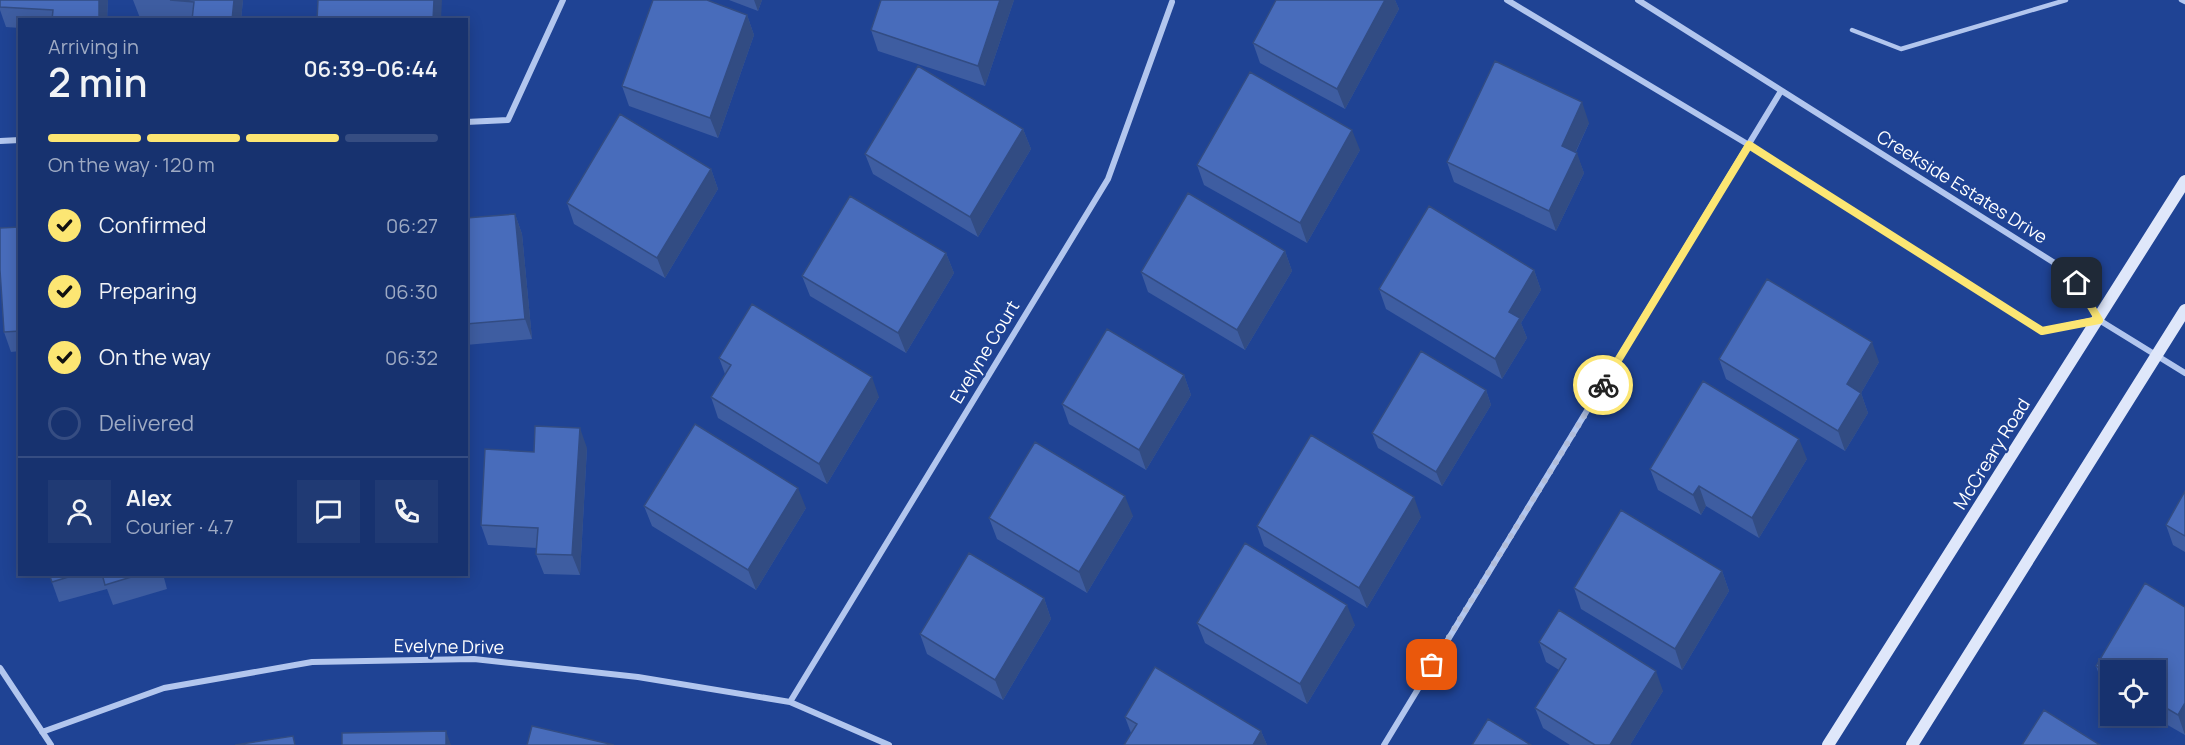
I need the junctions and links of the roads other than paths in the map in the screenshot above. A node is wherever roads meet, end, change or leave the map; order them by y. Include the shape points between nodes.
1 (563, 0) edge
2 (1508, 0) edge
3 (1638, 0) edge
4 (2066, 0) edge
5 (1172, 2) dead end
6 (1852, 30) dead end
7 (1781, 91) junction
8 (468, 122) edge
9 (18, 140) edge
10 (0, 141) edge
11 (1749, 145) junction
12 (2185, 181) edge
13 (2185, 310) edge
14 (2099, 320) junction
15 (2157, 355) junction
16 (2185, 373) edge
17 (0, 668) edge
18 (790, 702) junction
19 (42, 732) junction
20 (51, 745) edge
21 (889, 745) edge
22 (1384, 745) edge
23 (1828, 745) edge
24 (1912, 745) edge

1 - 8 street via 508,120
2 - 11 street
3 - 7 street, Creekside Estates Drive
4 - 6 lane via 1901,50
5 - 18 street, Evelyne Court via 1108,179
7 - 11 street
7 - 14 street, Creekside Estates Drive via 2072,274
9 - 10 street
11 - 14 street via 2042,331
11 - 22 street
12 - 14 main road, McCreary Road
13 - 15 main road
14 - 15 street
14 - 23 main road, McCreary Road
15 - 16 street
15 - 24 main road
17 - 19 street
18 - 19 street, Evelyne Drive via 638,677 474,659 312,662 164,688
18 - 21 street, Evelyne Drive
19 - 20 street

